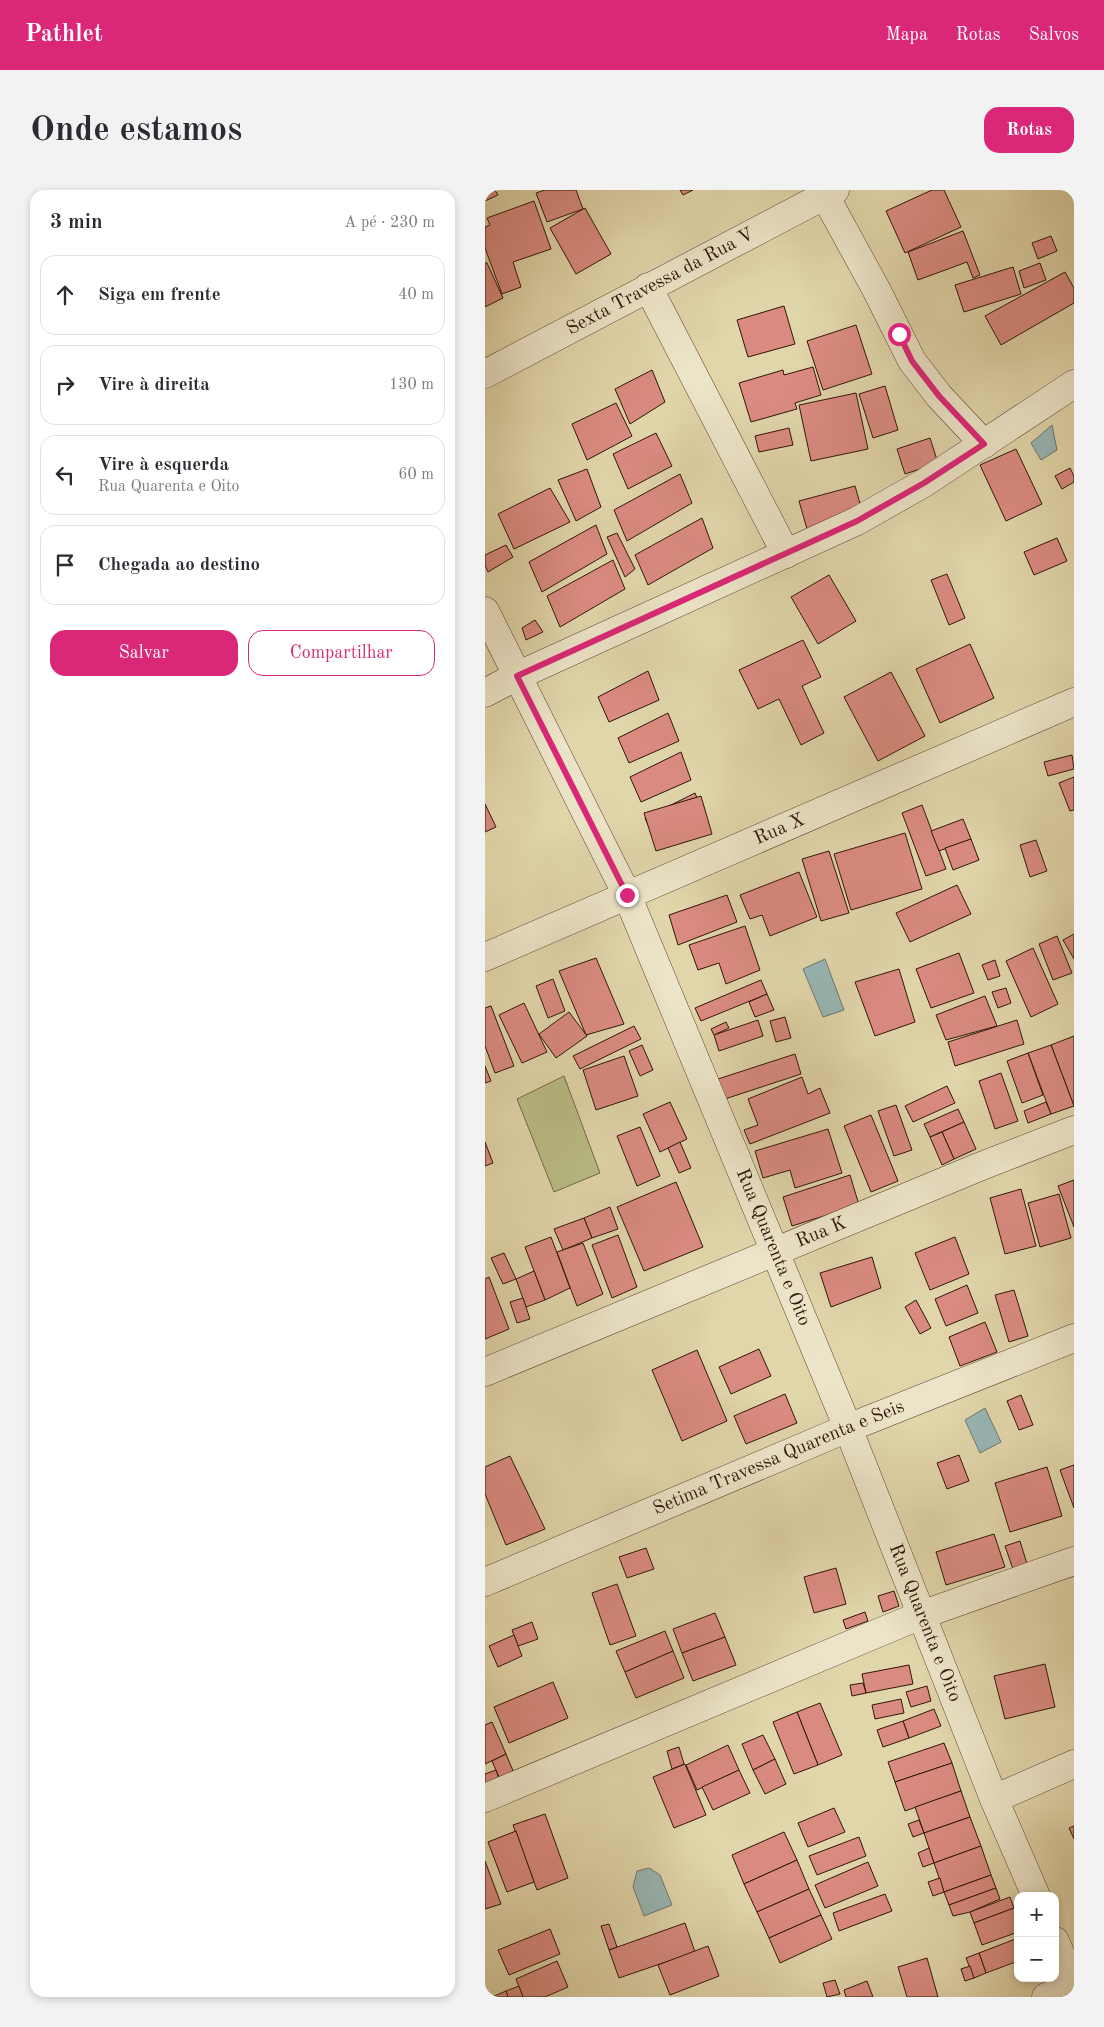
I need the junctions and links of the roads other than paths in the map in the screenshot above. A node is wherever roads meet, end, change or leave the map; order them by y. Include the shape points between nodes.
1 (830, 193) edge
2 (648, 287) junction
3 (485, 374) edge
4 (1074, 384) edge
5 (984, 444) junction
6 (786, 554) junction
7 (485, 611) edge
8 (517, 676) junction
9 (485, 693) edge
10 (1074, 702) edge
11 (627, 895) junction
12 (485, 957) edge
13 (1074, 1130) edge
14 (775, 1252) junction
15 (1074, 1338) edge
16 (485, 1372) edge
17 (849, 1428) junction
18 (1074, 1561) edge
19 (485, 1582) edge
20 (921, 1616) junction
21 (1074, 1764) edge
22 (485, 1798) edge
23 (994, 1799) junction
24 (1034, 1892) edge
25 (1059, 1950) edge
26 (1074, 1985) edge
27 (1046, 1997) edge

1 - 2 street, Sexta Travessa da Rua V
1 - 5 street via 912,361 939,396
2 - 3 street, Sexta Travessa da Rua V
2 - 6 street
4 - 5 street
5 - 6 street via 857,521
6 - 8 street
7 - 8 street, Rua Quarenta e Oito
8 - 9 street
8 - 11 street, Rua Quarenta e Oito
10 - 11 street, Rua X
11 - 12 street, Rua X
11 - 14 street, Rua Quarenta e Oito
13 - 14 street, Rua K
14 - 16 street, Rua K
14 - 17 street, Rua Quarenta e Oito
15 - 17 street, Setima Travessa Quarenta e Seis
17 - 19 street, Setima Travessa Quarenta e Seis
17 - 20 street, Rua Quarenta e Oito
18 - 20 street
20 - 22 street
20 - 23 street, Rua Quarenta e Oito
21 - 23 street
23 - 24 street, Rua Quarenta e Oito
25 - 26 street
26 - 27 street

